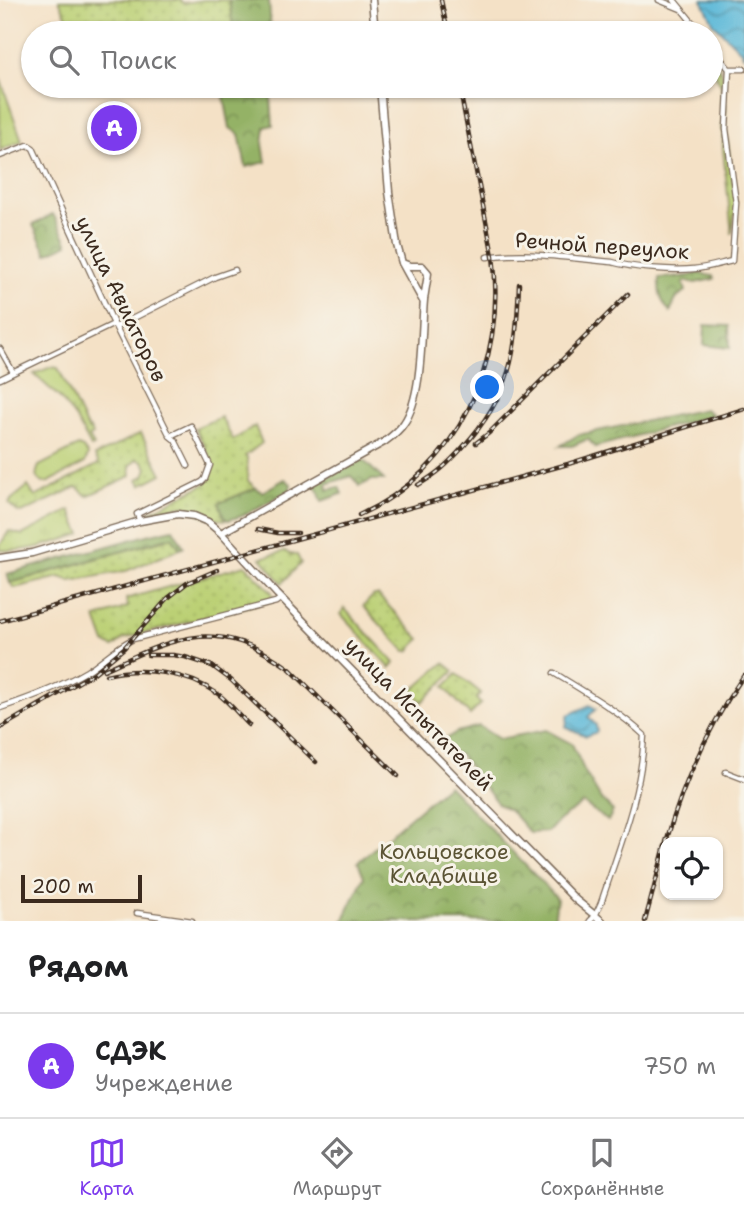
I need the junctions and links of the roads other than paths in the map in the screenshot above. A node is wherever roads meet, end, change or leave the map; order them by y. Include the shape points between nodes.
1 (372, 0) edge
2 (659, 0) edge
3 (674, 0) edge
4 (681, 9) junction
5 (374, 21) edge
6 (691, 21) edge
7 (723, 62) edge
8 (729, 69) junction
9 (744, 69) edge
10 (381, 98) edge
11 (0, 156) edge
12 (487, 257) dead end
13 (402, 262) junction
14 (414, 266) junction
15 (235, 270) dead end
16 (411, 278) junction
17 (427, 280) junction
18 (424, 303) junction
19 (115, 326) junction
20 (0, 349) edge
21 (13, 372) junction
22 (0, 379) edge
23 (170, 436) junction
24 (188, 466) dead end
25 (140, 521) junction
26 (221, 533) junction
27 (0, 558) edge
28 (281, 598) junction
29 (554, 673) dead end
30 (0, 708) edge
31 (726, 772) dead end
32 (744, 779) edge
33 (137, 913) dead end
34 (592, 918) edge
35 (192, 921) edge
36 (602, 921) edge

1 - 5 main road
2 - 4 street
3 - 4 street
4 - 6 street
7 - 8 street
8 - 9 street
8 - 12 street, Речной переулок via 726,129 736,203 732,261 694,269 511,254
10 - 13 main road via 389,192
11 - 19 street, улица Авиаторов via 28,145 33,148
13 - 14 main road
13 - 16 main road
14 - 16 main road
14 - 17 main road via 427,270
15 - 19 street
16 - 17 main road via 419,284
16 - 18 main road
17 - 18 main road
18 - 26 main road via 411,410 396,433
19 - 21 street
19 - 23 street, улица Авиаторов
20 - 21 street
21 - 22 street
23 - 24 street, улица Авиаторов
23 - 25 street via 191,426 209,471 202,482 137,514
25 - 26 main road, улица Испытателей via 184,514
25 - 27 main road, улица Испытателей
26 - 28 main road, улица Испытателей
28 - 30 street via 133,639 87,671
28 - 34 main road, улица Испытателей
29 - 34 street via 644,735 640,781 601,903
31 - 32 street
33 - 35 street
34 - 36 main road, улица Испытателей

